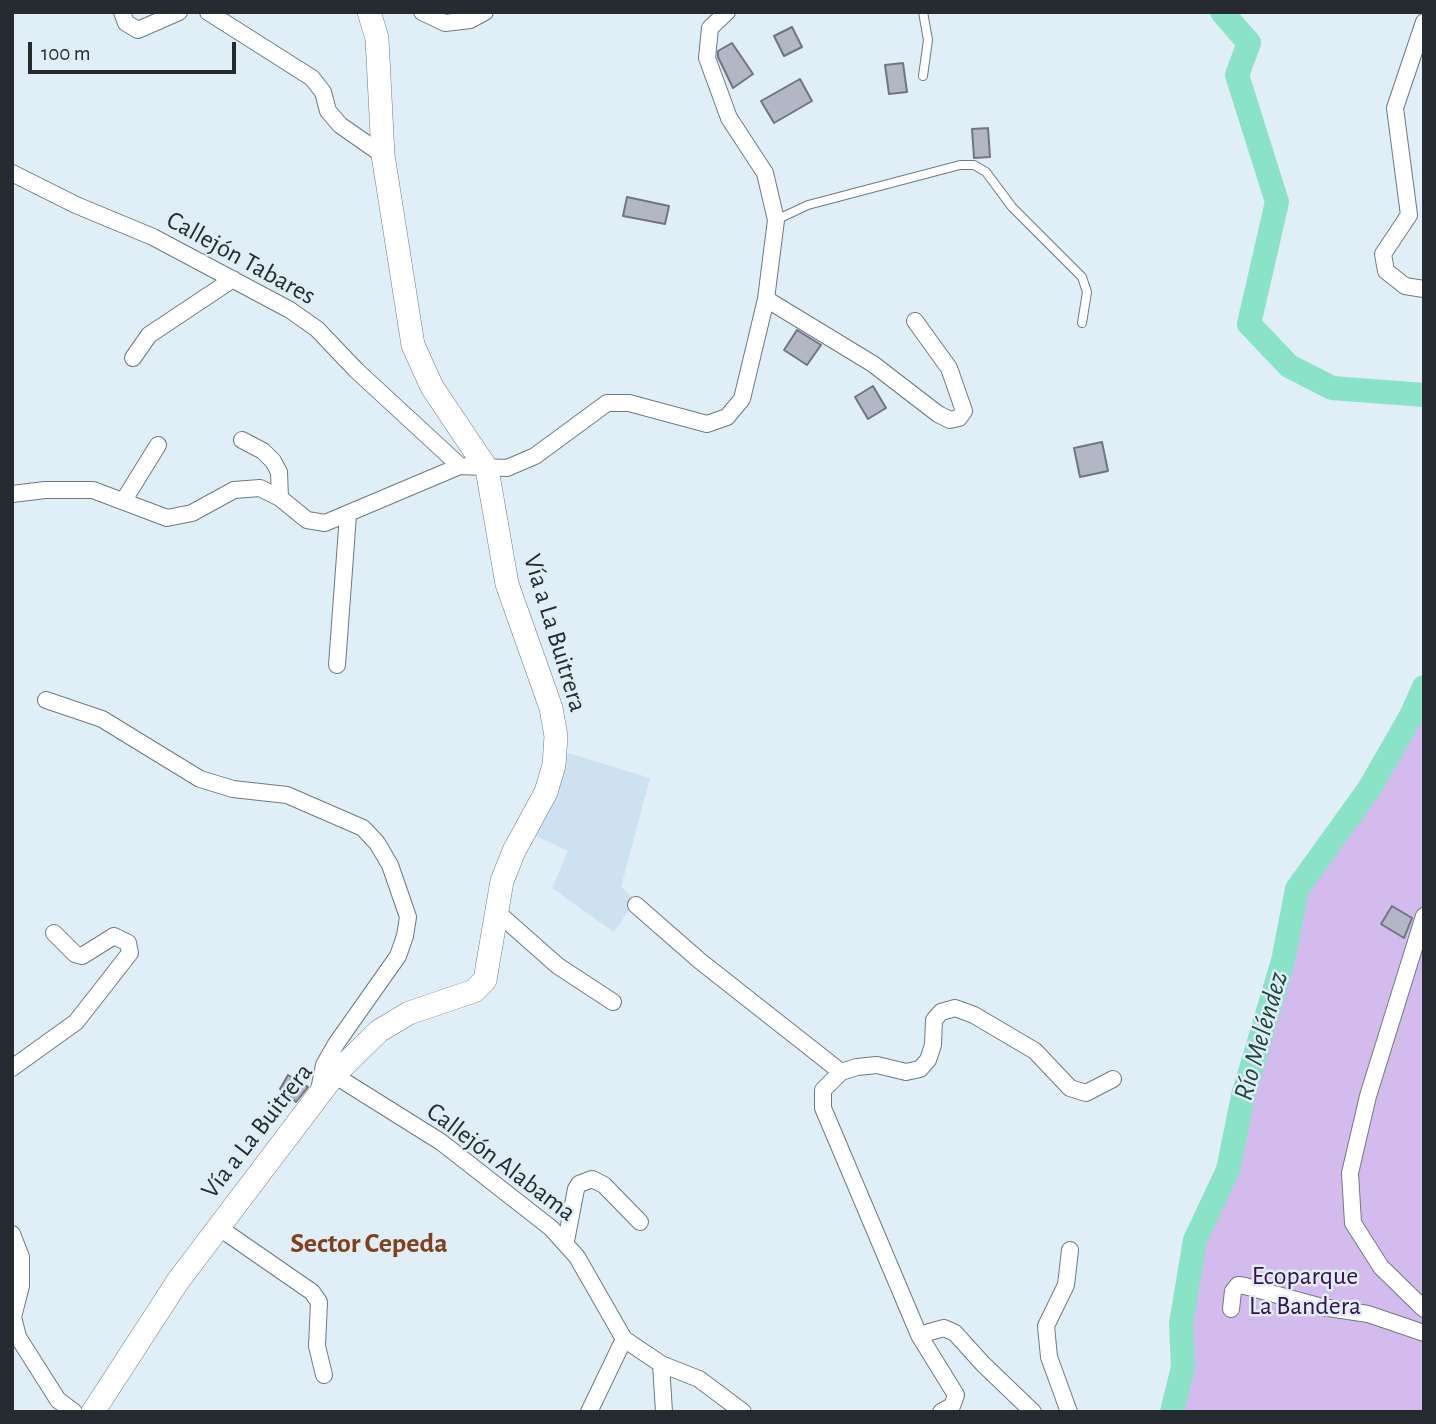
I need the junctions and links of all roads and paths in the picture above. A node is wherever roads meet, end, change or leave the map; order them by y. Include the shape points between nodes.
1 (122, 12) edge
2 (179, 12) edge
3 (208, 12) edge
4 (369, 12) edge
5 (422, 12) edge
6 (485, 12) edge
7 (727, 12) edge
8 (923, 12) edge
9 (1424, 22) edge
10 (923, 76) dead end
11 (383, 155) junction
12 (12, 173) edge
13 (776, 220) junction
14 (233, 279) junction
15 (1424, 289) edge
16 (766, 299) junction
17 (915, 321) dead end
18 (1082, 323) dead end
19 (133, 358) dead end
20 (242, 440) dead end
21 (159, 445) dead end
22 (460, 467) junction
23 (487, 469) junction
24 (12, 494) edge
25 (280, 498) junction
26 (124, 500) junction
27 (348, 515) junction
28 (337, 666) dead end
29 (46, 700) dead end
30 (636, 905) dead end
31 (498, 913) junction
32 (1424, 916) edge
33 (54, 933) dead end
34 (613, 1002) dead end
35 (12, 1068) edge
36 (841, 1072) junction
37 (334, 1075) junction
38 (1113, 1079) dead end
39 (318, 1100) junction
40 (640, 1222) dead end
41 (218, 1227) junction
42 (12, 1234) edge
43 (566, 1241) junction
44 (1070, 1250) dead end
45 (1231, 1309) dead end
46 (1424, 1310) edge
47 (1424, 1333) edge
48 (919, 1335) junction
49 (624, 1339) junction
50 (661, 1364) junction
51 (324, 1375) dead end
52 (737, 1409) edge
53 (74, 1412) edge
54 (93, 1412) edge
55 (589, 1412) edge
56 (664, 1412) edge
57 (941, 1412) edge
58 (1033, 1412) edge
59 (1069, 1412) edge

1 - 2 street via 126,23 138,30
3 - 11 street via 312,78 340,125
4 - 11 street, Vía a La Buitrera via 377,38
5 - 6 street via 445,23 470,20
7 - 13 street via 710,28 707,58 729,118 765,173
8 - 10 lane via 928,40
9 - 15 street via 1395,108 1409,215 1383,254 1386,271 1405,286
11 - 23 street, Vía a La Buitrera via 418,360
12 - 14 street, Callejón Tabares
13 - 16 street
13 - 18 lane via 808,205 960,164 974,165 986,172 1012,207 1082,277 1087,292
14 - 19 street via 149,335
14 - 22 street, Callejón Tabares via 317,329
16 - 17 street via 873,364 938,414 950,420 959,418 964,411 949,368
16 - 23 street via 742,399 727,417 707,424 629,403 607,403 535,456 508,467
20 - 25 street via 273,461 279,472
21 - 26 street
22 - 23 street
22 - 27 street
23 - 31 street, Vía a La Buitrera via 507,584 551,708 556,736 546,792 513,851 502,881
24 - 26 street via 93,490
25 - 26 street via 260,488 234,490 192,513 167,518
25 - 27 street via 307,520 325,523
27 - 28 street
29 - 39 street via 102,719 201,779 233,789 287,795 363,828 377,843 408,917 405,936 398,956 324,1065
30 - 36 street
31 - 34 street via 558,966
31 - 37 street, Vía a La Buitrera via 490,965 485,980 474,991 409,1013 379,1031
32 - 46 street via 1368,1096 1350,1173 1353,1223 1381,1267
33 - 35 street via 82,956 114,936 128,943 130,953 91,1008
36 - 38 street via 877,1065 906,1072 919,1069 933,1045 934,1020 955,1008 1034,1051 1070,1088 1086,1093
36 - 48 street via 823,1090 823,1108
37 - 39 street, Vía a La Buitrera
37 - 43 street, Callejón Alabama via 440,1142
39 - 41 street, Vía a La Buitrera
40 - 43 street via 604,1185 592,1179 576,1189
41 - 51 street via 312,1292 318,1302 317,1346
41 - 54 street, Vía a La Buitrera via 177,1281
42 - 53 street via 21,1257 21,1286 13,1317 18,1337 58,1400
43 - 49 street, Callejón Alabama
44 - 59 street via 1066,1285 1046,1326 1048,1357
45 - 47 street via 1238,1285 1368,1314
48 - 57 street via 956,1395 952,1406
48 - 58 street via 944,1328 956,1332
49 - 50 street, Callejón Alabama
49 - 55 street
50 - 52 street, Callejón Alabama via 699,1379
50 - 56 street

